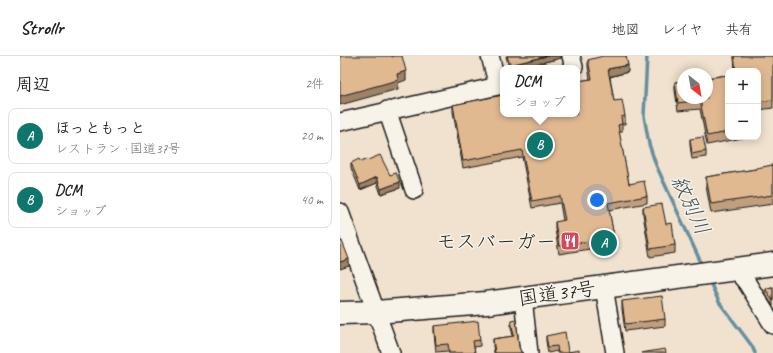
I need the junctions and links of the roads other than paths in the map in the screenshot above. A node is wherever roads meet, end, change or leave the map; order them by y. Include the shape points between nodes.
1 (490, 56) edge
2 (500, 85) edge
3 (387, 110) junction
4 (340, 122) edge
5 (414, 190) dead end
6 (340, 212) edge
7 (773, 264) edge
8 (731, 270) junction
9 (604, 287) junction
10 (523, 298) junction
11 (376, 312) junction
12 (340, 313) edge
13 (773, 325) edge
14 (391, 353) edge
15 (529, 353) edge
16 (615, 353) edge

1 - 2 street
2 - 3 street
3 - 4 street
3 - 5 street
6 - 11 street
7 - 8 highway, 国道37号
8 - 9 highway, 国道37号
8 - 13 street via 747,283
9 - 10 highway, 国道37号
9 - 16 street
10 - 11 highway, 国道37号
10 - 15 street
11 - 12 highway, 国道37号
11 - 14 street

